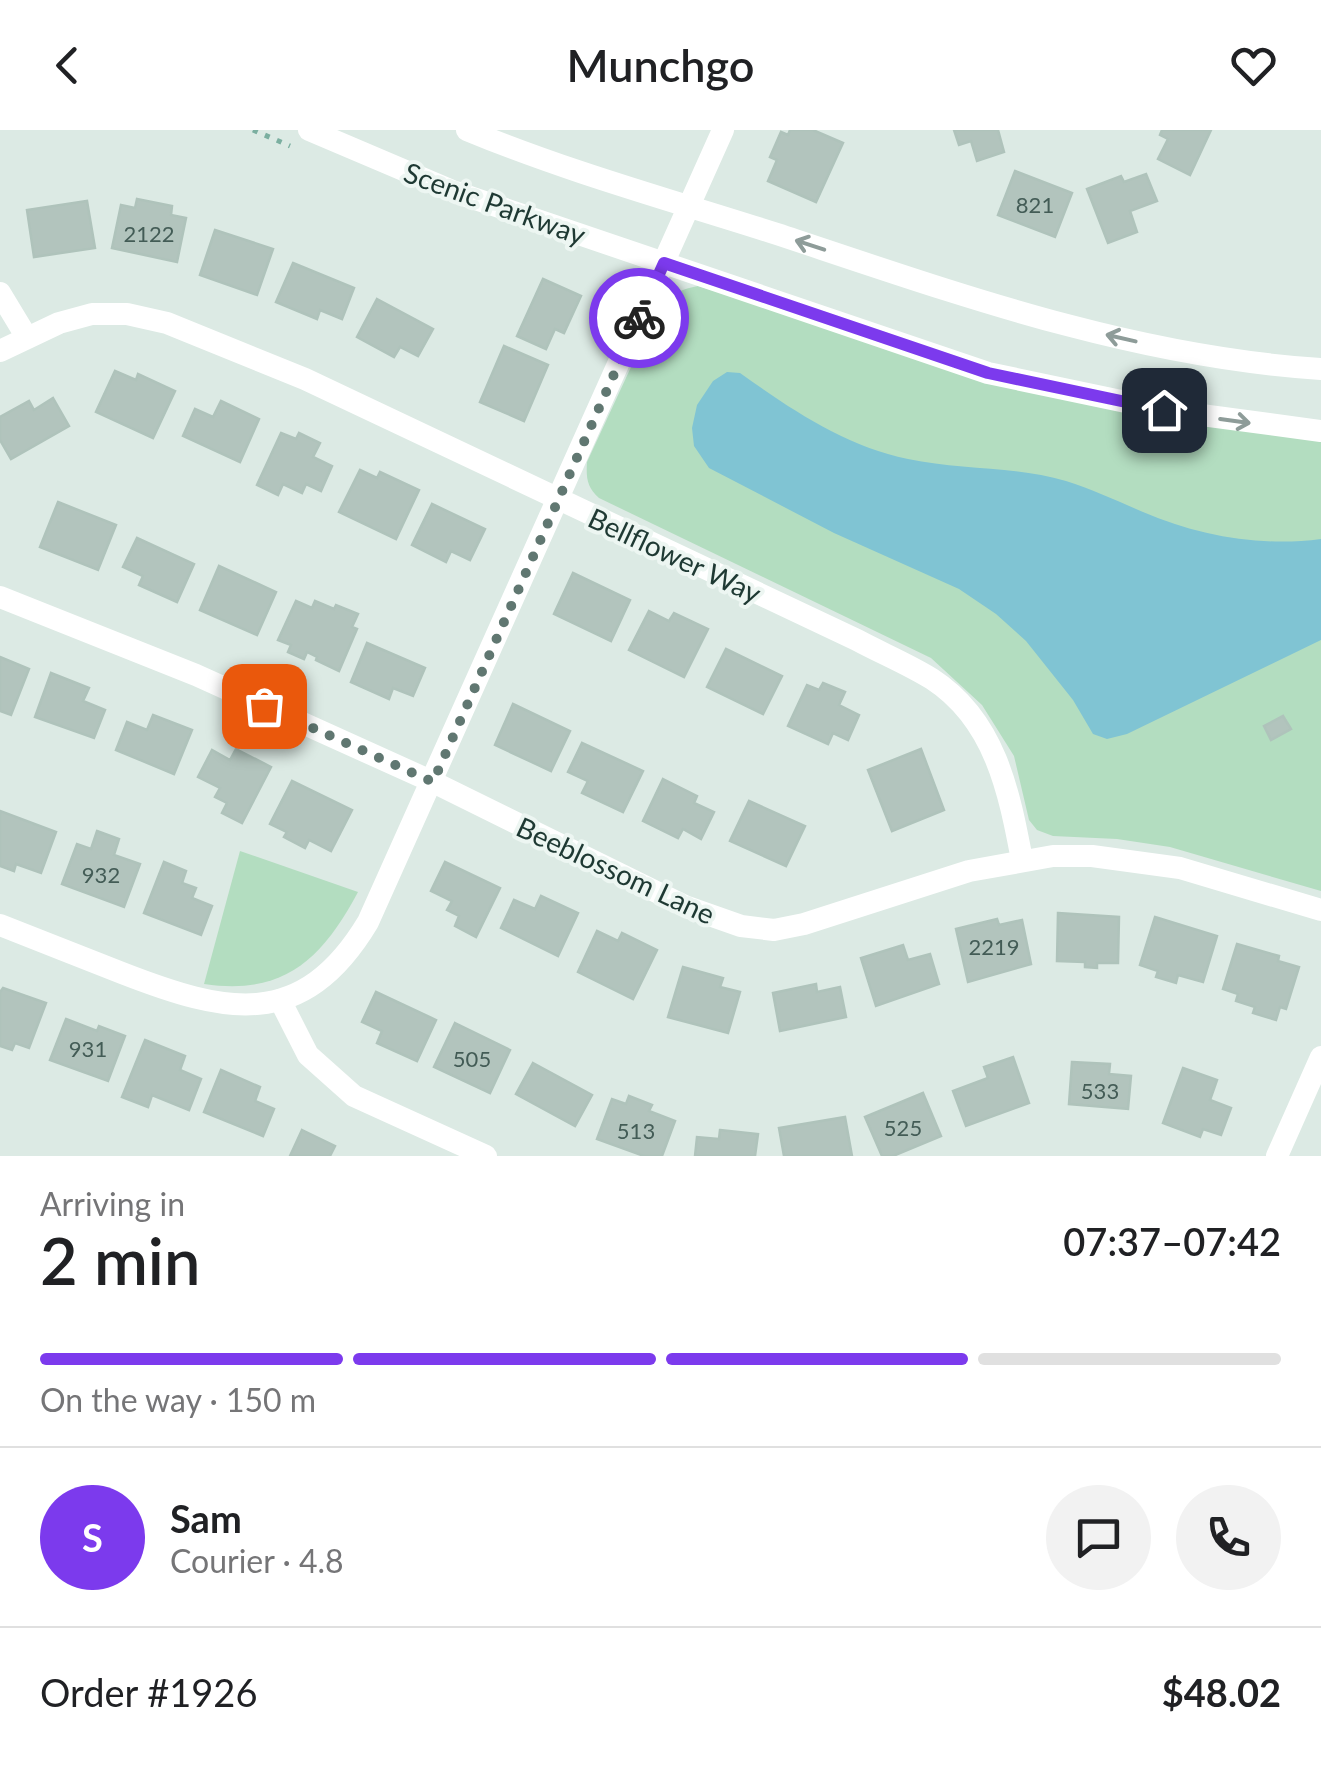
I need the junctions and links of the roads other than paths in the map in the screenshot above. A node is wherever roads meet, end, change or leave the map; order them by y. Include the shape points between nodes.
1 (310, 130) edge
2 (467, 130) edge
3 (723, 130) edge
4 (688, 206) junction
5 (664, 263) junction
6 (0, 292) edge
7 (26, 336) junction
8 (0, 351) edge
9 (1321, 369) edge
10 (1321, 431) edge
11 (558, 501) junction
12 (0, 597) edge
13 (433, 782) junction
14 (1022, 860) junction
15 (1321, 910) edge
16 (0, 925) edge
17 (280, 1000) junction
18 (1321, 1057) edge
19 (486, 1156) edge
20 (1277, 1156) edge

1 - 5 street, Scenic Parkway via 456,192
2 - 4 street, Scenic Parkway
3 - 4 street
4 - 5 street
9 -> 4 street, Scenic Parkway via 1193,354 1035,319
5 -> 10 street, Scenic Parkway via 988,373 1164,410
5 - 11 street
6 - 7 street
7 - 8 street, Bellflower Way
7 - 11 street, Bellflower Way via 92,314 166,323 306,379
11 - 13 street
11 - 14 street, Bellflower Way via 856,640 951,694 1003,771
12 - 13 street, Beeblossom Lane
13 - 14 street, Beeblossom Lane via 687,907 741,926 774,930 804,924
13 - 17 street via 351,950 330,974
14 - 15 street, Beeblossom Lane via 1140,860
16 - 17 street via 198,1000
17 - 19 street via 308,1055 340,1085
18 - 20 street

